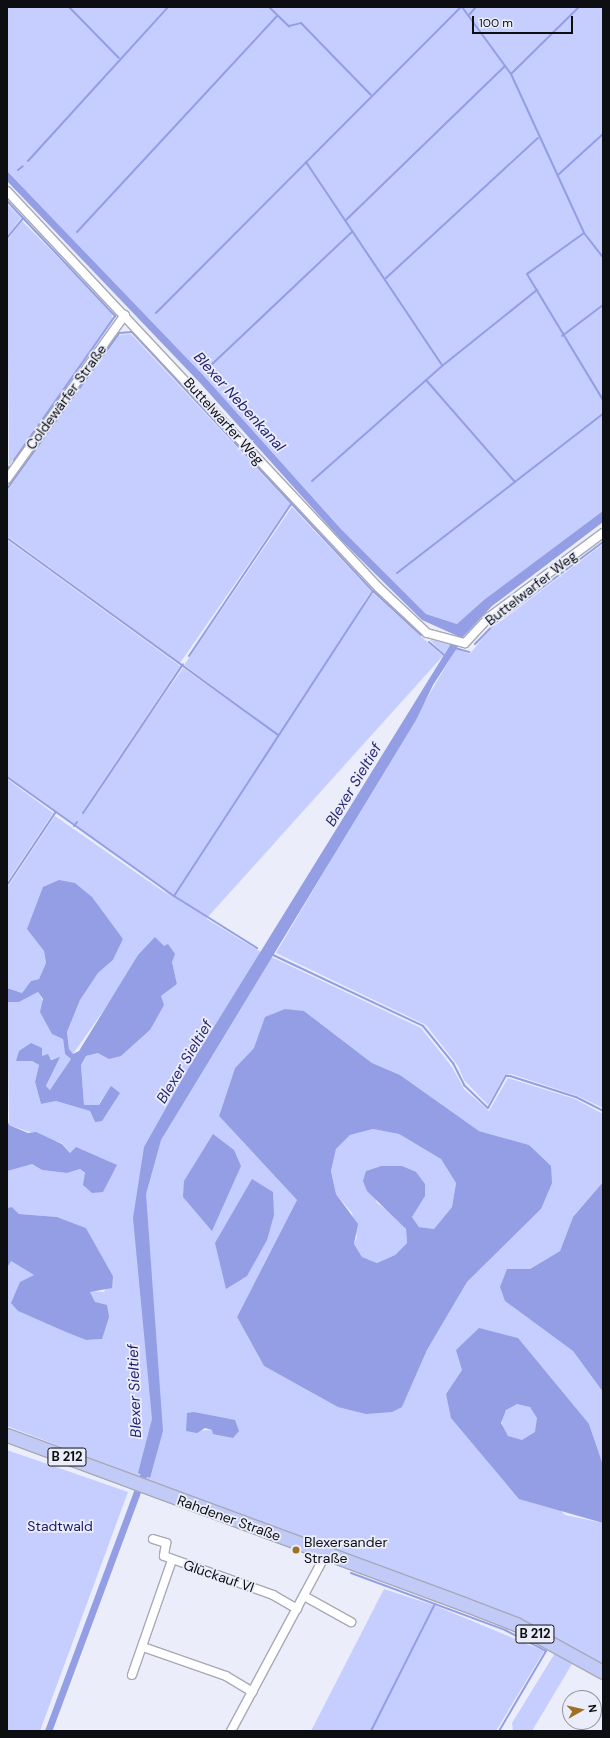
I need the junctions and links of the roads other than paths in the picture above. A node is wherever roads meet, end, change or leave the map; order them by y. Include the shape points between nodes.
1 (7, 191) edge
2 (125, 315) junction
3 (7, 479) edge
4 (603, 533) edge
5 (7, 1436) edge
6 (153, 1539) dead end
7 (326, 1554) junction
8 (172, 1560) junction
9 (304, 1596) junction
10 (297, 1608) junction
11 (351, 1622) dead end
12 (143, 1647) junction
13 (603, 1672) edge
14 (132, 1675) dead end
15 (253, 1692) junction
16 (231, 1731) edge

1 - 2 street, Buttelwarfer Weg
2 - 3 street, Coldewärfer Straße
2 - 4 street, Buttelwarfer Weg via 378,587 427,633 460,642 470,640 488,618
5 - 7 main road, Rahdener Straße / B 212
6 - 8 street, Glückauf VI via 166,1543 164,1556
7 - 9 street
7 - 13 main road, Rahdener Straße / B 212 via 516,1624
8 - 10 street, Glückauf VI via 273,1595
8 - 12 street
9 - 10 street
9 - 11 street
10 - 15 street
12 - 14 street
12 - 15 street via 226,1676
15 - 16 street

